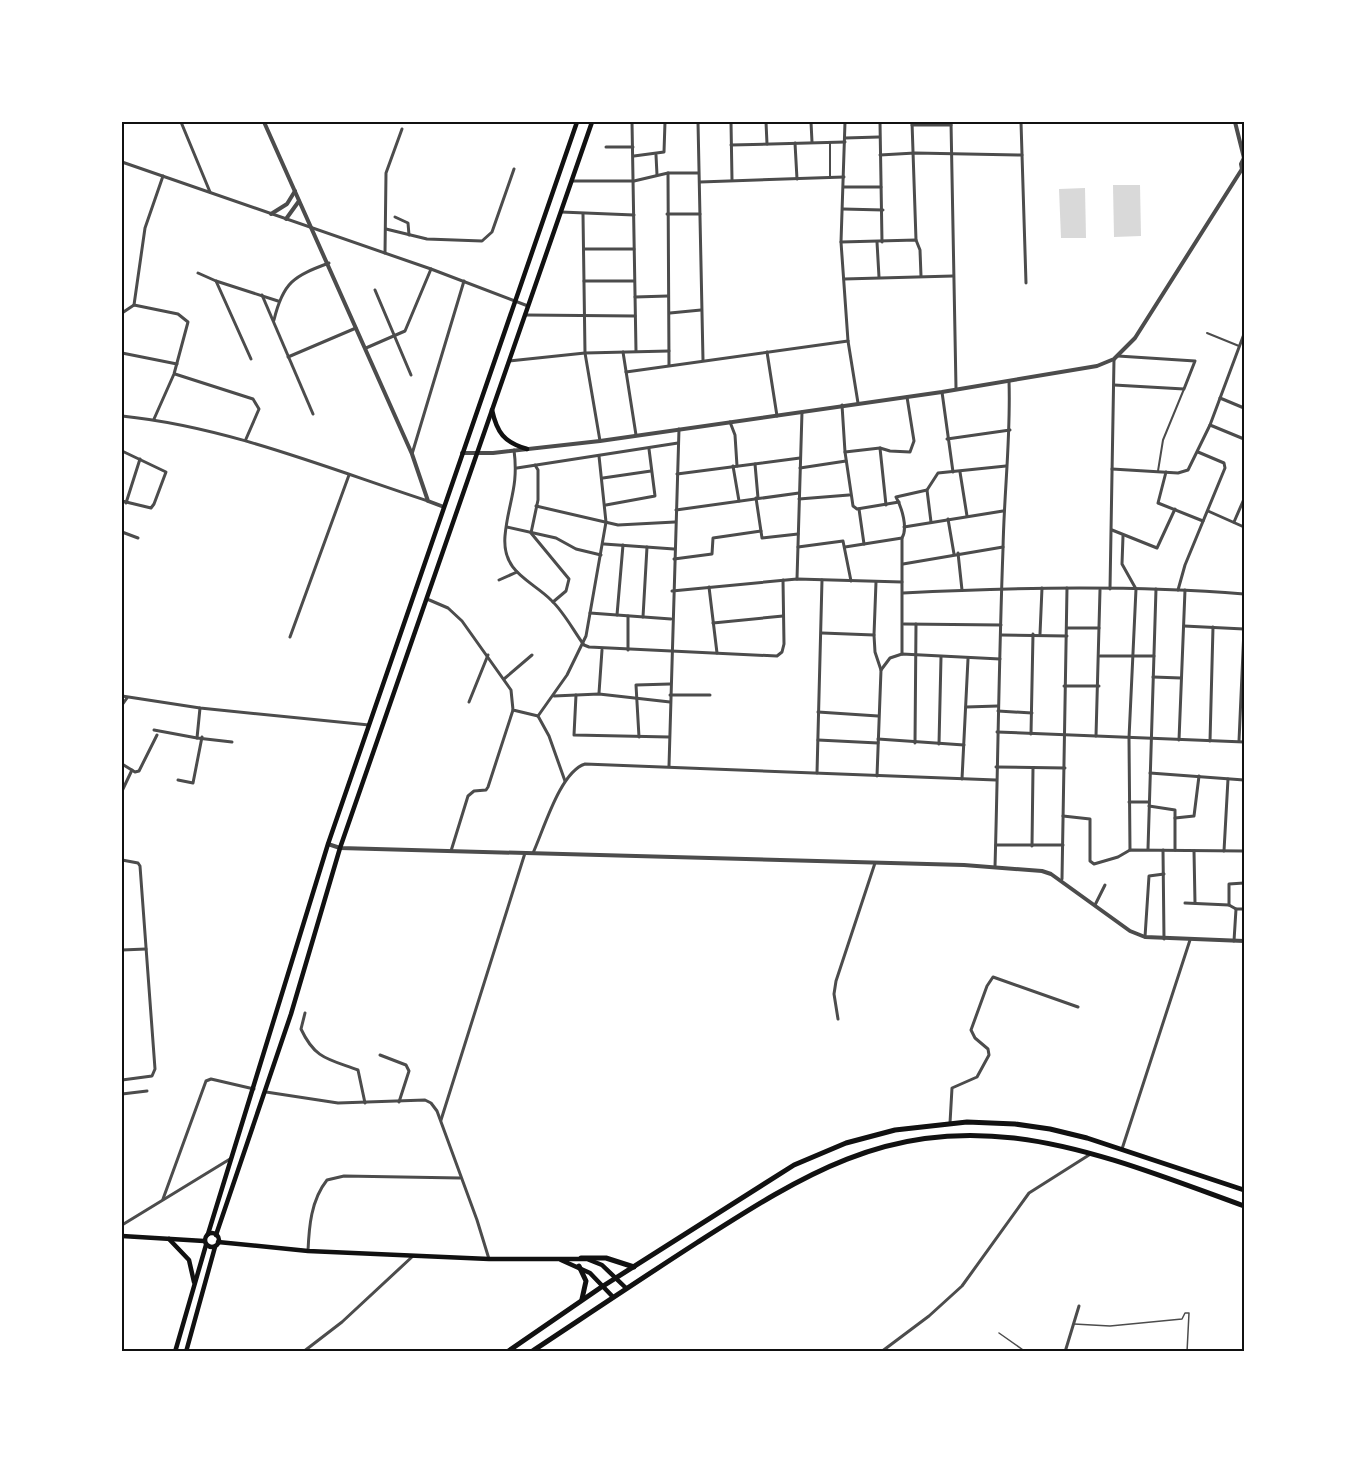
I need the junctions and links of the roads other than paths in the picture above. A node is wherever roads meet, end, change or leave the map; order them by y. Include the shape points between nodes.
1 (181, 122) edge
2 (264, 122) edge
3 (577, 122) edge
4 (592, 122) edge
5 (632, 122) edge
6 (665, 122) edge
7 (698, 122) edge
8 (731, 122) edge
9 (766, 122) edge
10 (811, 122) edge
11 (845, 122) edge
12 (880, 122) edge
13 (1021, 122) edge
14 (1234, 122) edge
15 (912, 123) edge
16 (951, 123) edge
17 (402, 129) dead end
18 (880, 137) junction
19 (845, 140) junction
20 (812, 142) junction
21 (830, 142) junction
22 (795, 143) junction
23 (767, 144) junction
24 (731, 145) junction
25 (606, 147) dead end
26 (633, 147) junction
27 (915, 153) junction
28 (656, 154) junction
29 (951, 154) junction
30 (1022, 155) junction
31 (634, 156) junction
32 (880, 156) junction
33 (1244, 158) edge
34 (122, 162) edge
35 (514, 169) dead end
36 (1243, 169) edge
37 (668, 173) junction
38 (699, 173) junction
39 (657, 175) junction
40 (163, 176) junction
41 (844, 177) junction
42 (797, 178) junction
43 (830, 178) junction
44 (732, 180) junction
45 (572, 181) junction
46 (634, 181) junction
47 (699, 182) junction
48 (844, 187) junction
49 (881, 188) junction
50 (295, 190) junction
51 (210, 193) junction
52 (300, 200) junction
53 (843, 209) junction
54 (883, 210) junction
55 (561, 212) junction
56 (271, 214) junction
57 (583, 214) junction
58 (667, 214) junction
59 (700, 214) junction
60 (634, 215) junction
61 (395, 216) dead end
62 (286, 219) junction
63 (314, 229) junction
64 (386, 229) junction
65 (409, 235) junction
66 (915, 240) junction
67 (841, 242) junction
68 (877, 242) junction
69 (882, 242) junction
70 (584, 249) junction
71 (634, 249) junction
72 (385, 253) junction
73 (329, 263) junction
74 (431, 269) junction
75 (198, 273) dead end
76 (921, 276) junction
77 (954, 276) junction
78 (879, 277) junction
79 (844, 279) junction
80 (216, 281) junction
81 (464, 281) junction
82 (584, 281) junction
83 (634, 281) junction
84 (1026, 283) dead end
85 (375, 290) dead end
86 (262, 295) junction
87 (668, 296) junction
88 (635, 297) junction
89 (278, 301) junction
90 (516, 301) junction
91 (134, 305) junction
92 (528, 306) junction
93 (701, 310) junction
94 (122, 313) edge
95 (669, 313) junction
96 (525, 315) junction
97 (635, 316) junction
98 (583, 317) junction
99 (273, 321) junction
100 (357, 327) junction
101 (1207, 333) dead end
102 (1245, 334) edge
103 (394, 336) junction
104 (848, 341) junction
105 (1239, 346) junction
106 (366, 348) junction
107 (636, 351) junction
108 (669, 351) junction
109 (623, 352) junction
110 (767, 352) junction
111 (122, 353) edge
112 (585, 353) junction
113 (288, 357) junction
114 (1116, 358) junction
115 (250, 359) dead end
116 (703, 360) junction
117 (508, 362) junction
118 (177, 364) junction
119 (669, 365) junction
120 (626, 372) junction
121 (174, 374) junction
122 (411, 375) dead end
123 (1009, 381) junction
124 (1114, 385) junction
125 (956, 388) junction
126 (1185, 389) junction
127 (942, 392) junction
128 (907, 397) junction
129 (1220, 398) junction
130 (858, 403) junction
131 (842, 405) junction
132 (1245, 408) edge
133 (492, 410) junction
134 (802, 412) junction
135 (313, 414) dead end
136 (122, 416) edge
137 (777, 416) junction
138 (154, 419) junction
139 (730, 422) junction
140 (1210, 425) junction
141 (679, 429) junction
142 (1011, 430) junction
143 (636, 435) junction
144 (246, 439) junction
145 (947, 439) junction
146 (1245, 439) edge
147 (600, 441) junction
148 (678, 444) junction
149 (648, 448) junction
150 (880, 448) junction
151 (526, 449) junction
152 (514, 450) junction
153 (122, 451) edge
154 (462, 452) junction
155 (845, 452) junction
156 (1198, 452) junction
157 (412, 454) junction
158 (475, 454) junction
159 (598, 456) junction
160 (800, 458) junction
161 (140, 459) junction
162 (846, 461) junction
163 (755, 464) junction
164 (536, 465) junction
165 (735, 466) junction
166 (1006, 466) junction
167 (517, 468) junction
168 (800, 468) junction
169 (1112, 469) junction
170 (651, 471) junction
171 (1158, 471) junction
172 (953, 472) junction
173 (960, 472) junction
174 (1166, 472) junction
175 (677, 474) junction
176 (349, 476) junction
177 (603, 478) junction
178 (927, 490) junction
179 (799, 493) junction
180 (849, 495) junction
181 (757, 498) junction
182 (799, 499) junction
183 (1245, 499) edge
184 (122, 501) edge
185 (428, 501) junction
186 (739, 501) junction
187 (126, 502) junction
188 (899, 502) junction
189 (606, 505) junction
190 (886, 505) junction
191 (536, 506) junction
192 (445, 507) junction
193 (859, 509) junction
194 (1175, 509) junction
195 (676, 510) junction
196 (1004, 511) junction
197 (1208, 511) junction
198 (967, 516) junction
199 (948, 519) junction
200 (1203, 521) junction
201 (606, 522) junction
202 (675, 522) junction
203 (931, 522) junction
204 (1234, 522) junction
205 (1245, 526) edge
206 (507, 527) junction
207 (904, 527) junction
208 (1112, 530) junction
209 (761, 531) junction
210 (122, 532) edge
211 (531, 533) junction
212 (798, 534) junction
213 (1123, 536) junction
214 (138, 538) dead end
215 (902, 538) junction
216 (604, 544) junction
217 (864, 544) junction
218 (623, 545) junction
219 (647, 547) junction
220 (798, 547) junction
221 (1003, 547) junction
222 (845, 548) junction
223 (675, 549) junction
224 (956, 553) junction
225 (602, 555) junction
226 (674, 559) junction
227 (903, 564) junction
228 (517, 572) junction
229 (499, 579) dead end
230 (797, 579) junction
231 (783, 580) junction
232 (822, 580) junction
233 (851, 581) junction
234 (876, 582) junction
235 (902, 582) junction
236 (709, 587) junction
237 (1042, 587) junction
238 (1001, 588) junction
239 (1066, 588) junction
240 (1110, 589) junction
241 (1136, 589) junction
242 (1156, 589) junction
243 (962, 590) junction
244 (1100, 590) junction
245 (1178, 590) junction
246 (1185, 590) junction
247 (672, 591) junction
248 (903, 593) junction
249 (1244, 594) edge
250 (426, 598) junction
251 (553, 602) junction
252 (590, 613) junction
253 (617, 615) junction
254 (628, 616) junction
255 (783, 616) junction
256 (644, 617) junction
257 (671, 619) junction
258 (713, 623) junction
259 (904, 624) junction
260 (916, 624) junction
261 (1001, 625) junction
262 (1184, 626) junction
263 (1213, 627) junction
264 (1067, 628) junction
265 (1099, 628) junction
266 (1244, 629) edge
267 (821, 633) junction
268 (1033, 634) junction
269 (1040, 634) junction
270 (874, 635) junction
271 (1001, 635) junction
272 (1067, 636) junction
273 (290, 637) dead end
274 (584, 645) junction
275 (602, 650) junction
276 (671, 650) junction
277 (628, 651) junction
278 (717, 653) junction
279 (902, 654) junction
280 (488, 655) junction
281 (532, 655) dead end
282 (1133, 655) junction
283 (916, 656) junction
284 (1100, 656) junction
285 (1154, 656) junction
286 (941, 657) junction
287 (968, 659) junction
288 (1000, 660) junction
289 (881, 670) junction
290 (1153, 677) junction
291 (1182, 678) junction
292 (504, 679) junction
293 (1243, 682) edge
294 (670, 684) junction
295 (1064, 686) junction
296 (1099, 686) junction
297 (599, 694) junction
298 (576, 695) junction
299 (670, 695) junction
300 (710, 695) dead end
301 (122, 696) edge
302 (554, 696) junction
303 (127, 698) junction
304 (636, 700) junction
305 (470, 702) dead end
306 (670, 702) junction
307 (122, 705) edge
308 (998, 706) junction
309 (966, 707) junction
310 (200, 708) junction
311 (513, 710) junction
312 (998, 711) junction
313 (1242, 711) edge
314 (818, 712) junction
315 (1032, 713) junction
316 (538, 716) junction
317 (878, 716) junction
318 (369, 725) junction
319 (154, 730) dead end
320 (998, 732) junction
321 (1031, 734) junction
322 (157, 735) dead end
323 (1064, 735) junction
324 (1096, 736) junction
325 (202, 737) junction
326 (639, 737) junction
327 (669, 737) junction
328 (197, 738) junction
329 (1129, 738) junction
330 (1151, 739) junction
331 (818, 740) junction
332 (1179, 740) junction
333 (878, 741) junction
334 (1210, 741) junction
335 (232, 742) dead end
336 (1239, 742) junction
337 (1245, 742) edge
338 (915, 743) junction
339 (939, 744) junction
340 (964, 745) junction
341 (122, 765) edge
342 (669, 766) junction
343 (996, 767) junction
344 (1033, 768) junction
345 (1065, 768) junction
346 (132, 770) junction
347 (817, 773) junction
348 (1150, 773) junction
349 (878, 776) junction
350 (1199, 776) junction
351 (962, 778) junction
352 (1228, 779) junction
353 (178, 780) dead end
354 (996, 780) junction
355 (1245, 780) edge
356 (565, 781) junction
357 (122, 791) edge
358 (1129, 802) junction
359 (1149, 804) junction
360 (1063, 816) junction
361 (1175, 818) junction
362 (328, 844) junction
363 (1063, 844) junction
364 (996, 845) junction
365 (1032, 846) junction
366 (340, 848) junction
367 (1148, 849) junction
368 (1130, 850) junction
369 (1163, 850) junction
370 (1175, 850) junction
371 (451, 851) junction
372 (1194, 851) junction
373 (1224, 851) junction
374 (1245, 852) edge
375 (525, 853) junction
376 (533, 853) junction
377 (122, 860) edge
378 (875, 863) junction
379 (995, 867) junction
380 (1164, 873) junction
381 (1062, 879) junction
382 (1245, 883) edge
383 (1105, 885) dead end
384 (1185, 903) dead end
385 (1195, 903) junction
386 (1095, 905) junction
387 (1228, 905) junction
388 (1236, 909) junction
389 (1245, 909) edge
390 (1145, 937) junction
391 (1164, 939) junction
392 (1190, 940) junction
393 (1234, 941) junction
394 (1245, 941) edge
395 (146, 949) junction
396 (122, 950) edge
397 (1078, 1007) dead end
398 (305, 1012) dead end
399 (838, 1019) dead end
400 (380, 1055) dead end
401 (122, 1080) edge
402 (254, 1089) junction
403 (147, 1090) dead end
404 (266, 1092) junction
405 (122, 1094) edge
406 (399, 1102) junction
407 (365, 1104) junction
408 (441, 1123) junction
409 (950, 1123) junction
410 (1122, 1150) junction
411 (1089, 1155) junction
412 (231, 1158) junction
413 (461, 1178) junction
414 (1245, 1190) edge
415 (163, 1199) junction
416 (1245, 1206) edge
417 (122, 1225) edge
418 (208, 1234) junction
419 (216, 1235) junction
420 (122, 1236) edge
421 (169, 1239) junction
422 (205, 1243) junction
423 (217, 1244) junction
424 (308, 1251) junction
425 (413, 1256) junction
426 (581, 1258) junction
427 (489, 1259) junction
428 (558, 1259) junction
429 (579, 1266) junction
430 (634, 1267) junction
431 (616, 1278) junction
432 (194, 1284) junction
433 (604, 1285) junction
434 (626, 1288) junction
435 (613, 1297) junction
436 (582, 1300) junction
437 (1079, 1306) dead end
438 (1072, 1324) junction
439 (999, 1333) dead end
440 (175, 1352) edge
441 (186, 1352) edge
442 (303, 1352) edge
443 (507, 1352) edge
444 (531, 1352) edge
445 (881, 1352) edge
446 (1026, 1352) edge
447 (1065, 1352) edge
448 (1187, 1352) edge

1 - 51 street
2 - 50 street
3 - 90 main road
4 - 45 main road
5 - 26 street
6 - 28 street via 666,149
7 - 38 street
8 - 24 street
9 - 23 street
10 - 20 street
11 - 19 street
12 - 18 street
13 - 30 street
14 - 33 street
15 - 16 street
15 - 27 street
16 - 29 street
17 - 64 street via 386,173
18 - 19 street
18 - 32 street
19 - 21 street
19 - 41 street
20 - 21 street
20 - 22 street
21 - 43 street
22 - 23 street
22 - 42 street
23 - 24 street
24 - 44 street
25 - 26 street
26 - 31 street
27 - 29 street
27 - 32 street
27 - 66 street
28 - 31 street
28 - 39 street
29 - 30 street
29 - 77 street
30 - 84 street
31 - 46 street
32 - 49 street
33 - 36 street via 1240,164
34 - 40 street
35 - 65 street via 492,232 485,239 475,242
36 - 114 street via 1135,338
37 - 38 street
37 - 39 street
37 - 58 street
38 - 47 street
39 - 46 street
40 - 51 street
40 - 91 street via 142,243
41 - 43 street
41 - 48 street
42 - 43 street
42 - 44 street
44 - 47 street
45 - 46 street
45 - 55 main road
46 - 60 street
47 - 59 street
48 - 49 street
48 - 53 street
49 - 54 street
50 - 52 street
50 - 56 street via 287,204
51 - 56 street
52 - 62 street
52 - 63 street
53 - 54 street
53 - 67 street
54 - 69 street
55 - 57 street
55 - 92 main road
56 - 62 street
57 - 60 street
57 - 70 street
58 - 59 street
58 - 87 street
59 - 93 street
60 - 71 street
61 - 65 street via 406,221
62 - 63 street
63 - 72 street
63 - 73 street
64 - 65 street
64 - 72 street
66 - 69 street
66 - 76 street via 920,250
67 - 68 street
67 - 79 street
68 - 69 street
68 - 78 street
70 - 71 street
70 - 82 street
71 - 83 street
72 - 74 street
73 - 89 street via 290,281
73 - 100 street
74 - 81 street
74 - 103 street via 409,326
75 - 80 street
76 - 77 street
76 - 78 street
77 - 125 street
78 - 79 street
79 - 104 street
80 - 86 street
80 - 115 street
81 - 90 street
81 - 157 street
82 - 83 street
82 - 98 street
83 - 88 street
85 - 103 street
86 - 89 street
86 - 99 street
87 - 88 street
87 - 95 street
88 - 97 street
89 - 99 street
90 - 92 street
90 - 154 main road
91 - 94 street
91 - 118 street via 178,314 187,320
92 - 96 main road
93 - 95 street
93 - 116 street
95 - 108 street
96 - 98 street
96 - 117 main road
97 - 98 street
97 - 107 street
98 - 112 street
99 - 113 street
100 - 106 street
100 - 113 street
101 - 105 street
102 - 105 street
103 - 106 street
103 - 122 street
104 - 110 street
104 - 130 street
105 - 129 street
106 - 157 street
107 - 108 street
107 - 109 street
108 - 119 street
109 - 112 street
109 - 120 street
110 - 116 street
110 - 137 street
111 - 118 street
112 - 117 street
112 - 147 street
113 - 135 street
114 - 123 street via 1097,366
114 - 124 street
114 - 126 street via 1195,361
116 - 119 street
117 - 133 main road
118 - 121 street
119 - 120 street
120 - 143 street
121 - 138 street
121 - 144 street via 254,399 259,409
123 - 125 street
123 - 142 street
124 - 126 street
124 - 169 street
125 - 127 street
126 - 171 street via 1163,440
127 - 128 street
127 - 145 street
128 - 130 street
128 - 150 street via 914,447 910,452
129 - 132 street
129 - 140 street
130 - 131 street
131 - 134 street
131 - 155 street
133 - 151 main road via 503,438
133 - 158 main road
134 - 137 street
134 - 160 street
136 - 138 street
137 - 139 street
138 - 144 street
139 - 141 street
139 - 165 street via 735,435
140 - 146 street
140 - 156 street
141 - 143 street
141 - 148 street
142 - 145 street
142 - 166 street
143 - 147 street
144 - 176 street
145 - 172 street
147 - 151 street
148 - 149 street
148 - 175 street
149 - 159 street
149 - 170 street
150 - 155 street
150 - 190 street
151 - 152 street
152 - 158 street
152 - 167 street
153 - 161 street
154 - 158 street
154 - 192 main road
155 - 162 street
156 - 174 street via 1188,470
156 - 197 street via 1225,466
157 - 185 street
158 - 250 main road
159 - 164 street
159 - 177 street
160 - 163 street
160 - 168 street
161 - 187 street
161 - 187 street via 165,470 165,474 151,508
162 - 168 street
162 - 180 street
163 - 165 street
163 - 181 street
164 - 167 street
164 - 191 street
165 - 175 street
165 - 186 street
166 - 173 street
166 - 196 street
167 - 206 street
168 - 179 street
169 - 171 street
169 - 208 street
170 - 177 street
170 - 189 street via 655,496
171 - 174 street
172 - 173 street
172 - 178 street via 938,474
173 - 198 street
174 - 194 street via 1157,501
175 - 195 street
176 - 185 street
176 - 273 street
177 - 189 street
178 - 188 street via 898,495
178 - 203 street
179 - 181 street
179 - 182 street
180 - 182 street
180 - 193 street
181 - 186 street
181 - 209 street
182 - 212 street
183 - 204 street
184 - 187 street
185 - 192 street
186 - 195 street
188 - 190 street
188 - 207 street
189 - 201 street
190 - 193 street
191 - 201 street
191 - 211 street
192 - 318 main road
193 - 217 street
194 - 200 street
194 - 213 street via 1157,548
195 - 202 street
196 - 198 street
196 - 221 street
197 - 200 street
197 - 204 street
198 - 199 street
199 - 203 street
199 - 224 street
200 - 245 street
201 - 202 street
201 - 216 street
202 - 223 street
203 - 207 street
204 - 205 street
206 - 211 street
206 - 228 street via 507,553
207 - 215 street
208 - 213 street
208 - 240 street
209 - 212 street via 762,538
209 - 226 street via 713,538 712,554
210 - 214 street
211 - 225 street
211 - 251 street via 569,579 566,591
212 - 220 street
213 - 241 street via 1122,564
215 - 217 street
215 - 227 street
216 - 218 street
216 - 225 street
217 - 222 street
218 - 219 street
218 - 253 street
219 - 223 street
219 - 256 street
220 - 222 street via 840,540
220 - 230 street
221 - 224 street
221 - 238 street
222 - 233 street
223 - 226 street
224 - 227 street
224 - 243 street
225 - 252 street
226 - 247 street
227 - 235 street
228 - 229 street
228 - 251 street
230 - 231 street
230 - 232 street
231 - 236 street
231 - 255 street
232 - 233 street
232 - 267 street
233 - 234 street
234 - 235 street
234 - 270 street
235 - 248 street
236 - 247 street
236 - 258 street
237 - 238 street
237 - 239 street
237 - 269 street
238 - 243 street
238 - 261 street
239 - 244 street
239 - 264 street
240 - 241 street
240 - 244 street
241 - 242 street
241 - 282 street
242 - 245 street
242 - 285 street
243 - 248 street
244 - 265 street
245 - 246 street
246 - 249 street
246 - 262 street
247 - 257 street
248 - 259 street
250 - 280 street via 456,615
250 - 366 main road
251 - 274 street
252 - 253 street
252 - 274 street
253 - 254 street
254 - 256 street
254 - 277 street
255 - 258 street
255 - 278 street via 784,644 777,656
256 - 257 street
257 - 276 street
258 - 278 street
259 - 260 street
259 - 279 street
260 - 261 street
260 - 283 street
261 - 271 street
262 - 263 street
262 - 291 street
263 - 266 street
263 - 334 street
264 - 265 street
264 - 272 street
265 - 284 street
266 - 293 street
267 - 270 street
267 - 314 street
268 - 269 street
268 - 271 street
268 - 315 street
269 - 272 street
270 - 289 street
271 - 288 street
272 - 295 street
274 - 275 street
274 - 302 street
275 - 277 street
275 - 297 street
276 - 277 street
276 - 278 street
276 - 294 street
279 - 283 street
279 - 289 street via 890,658
280 - 292 street
280 - 305 street
281 - 292 street
282 - 284 street
282 - 285 street
282 - 329 street
283 - 286 street
283 - 338 street
284 - 296 street
285 - 290 street
286 - 287 street
286 - 339 street
287 - 288 street
287 - 309 street
288 - 308 street
289 - 317 street
290 - 291 street
290 - 330 street
291 - 332 street
292 - 311 street via 511,690
293 - 313 street
294 - 299 street
294 - 304 street via 639,682 635,686
295 - 296 street
295 - 323 street
296 - 324 street
297 - 298 street
297 - 304 street
298 - 302 street
298 - 326 street via 574,735
299 - 300 street
299 - 306 street
301 - 303 street
302 - 316 street
303 - 307 street
303 - 310 street
304 - 306 street
304 - 326 street
306 - 327 street
308 - 309 street
308 - 312 street
309 - 340 street
310 - 318 street
310 - 328 street
311 - 316 street
311 - 371 street via 488,787 468,796
312 - 315 street
312 - 320 street
313 - 336 street
314 - 317 street
314 - 331 street
315 - 321 street
316 - 356 street
317 - 333 street
318 - 362 main road
319 - 328 street
320 - 321 street
320 - 343 street
321 - 323 street
322 - 346 street via 139,771
323 - 324 street
323 - 345 street
324 - 329 street
325 - 328 street
325 - 335 street
325 - 353 street via 193,783
326 - 327 street
327 - 342 street
329 - 330 street
329 - 358 street
330 - 332 street
330 - 348 street
331 - 333 street
331 - 347 street
332 - 334 street
333 - 338 street
333 - 349 street
334 - 336 street
336 - 337 street
338 - 339 street
339 - 340 street
340 - 351 street
341 - 346 street
342 - 347 street
342 - 356 street via 585,764 576,767
343 - 344 street
343 - 354 street
344 - 345 street
344 - 365 street
345 - 360 street
346 - 357 street
347 - 349 street
348 - 350 street
348 - 359 street
349 - 351 street
350 - 352 street
350 - 361 street via 1194,816
351 - 354 street
352 - 355 street
352 - 373 street
354 - 364 street
356 - 376 street
358 - 359 street
358 - 368 street
359 - 361 street via 1174,808
359 - 367 street
360 - 363 street
360 - 368 street via 1090,819 1092,864
361 - 370 street
362 - 366 street
362 - 402 main road
363 - 365 street
363 - 381 street
364 - 365 street
364 - 379 street
366 - 371 street
366 - 404 main road
367 - 368 street
367 - 369 street
369 - 370 street
369 - 380 street
370 - 372 street
371 - 375 street
372 - 373 street
372 - 385 street
373 - 374 street
375 - 376 street
375 - 408 street
376 - 378 street
377 - 395 street via 140,866
378 - 379 street
378 - 399 street via 836,981
379 - 381 street via 1042,871
380 - 390 street via 1149,876
380 - 391 street
381 - 386 street
382 - 387 street via 1229,884
383 - 386 street
384 - 385 street
385 - 387 street
386 - 390 street via 1130,931
387 - 388 street
388 - 389 street
388 - 393 street
390 - 391 street
391 - 392 street
392 - 393 street
392 - 410 street
393 - 394 street
395 - 396 street
395 - 401 street via 155,1069 152,1076
397 - 409 street via 993,977 971,1030 989,1055 977,1077 952,1088
398 - 407 street via 301,1029 310,1049 358,1070
400 - 406 street via 406,1065 409,1071
402 - 412 main road
402 - 415 street via 206,1081
403 - 405 street
404 - 407 street
404 - 419 main road
406 - 407 street
406 - 408 street via 431,1102
408 - 413 street
409 - 410 main road via 1030,1126
409 - 430 main road via 881,1133 814,1156
410 - 414 main road
411 - 416 main road
411 - 434 main road via 1027,1140 973,1136 910,1141 858,1153 789,1184
411 - 445 street via 1029,1193 962,1286
412 - 415 street
412 - 418 main road
413 - 424 street via 344,1176 327,1180 312,1216
413 - 427 street
415 - 417 street
418 - 419 main road
418 - 422 main road
419 - 423 main road
420 - 421 main road
421 - 422 main road
421 - 432 main road via 189,1260
422 - 423 main road
422 - 432 main road
423 - 424 main road
423 - 441 main road
424 - 425 main road
425 - 427 main road
425 - 442 street via 342,1323
426 - 428 main road
426 - 430 main road via 606,1258
426 - 431 main road via 598,1263
427 - 428 main road
428 - 429 main road
429 - 433 main road
429 - 436 main road via 586,1281
430 - 431 main road
431 - 433 main road
431 - 434 main road
432 - 440 main road
433 - 435 main road
433 - 436 main road
434 - 435 main road
435 - 444 main road
436 - 443 main road
437 - 438 street
438 - 447 street
438 - 448 lane via 1127,1326 1182,1319 1188,1313
439 - 446 lane

